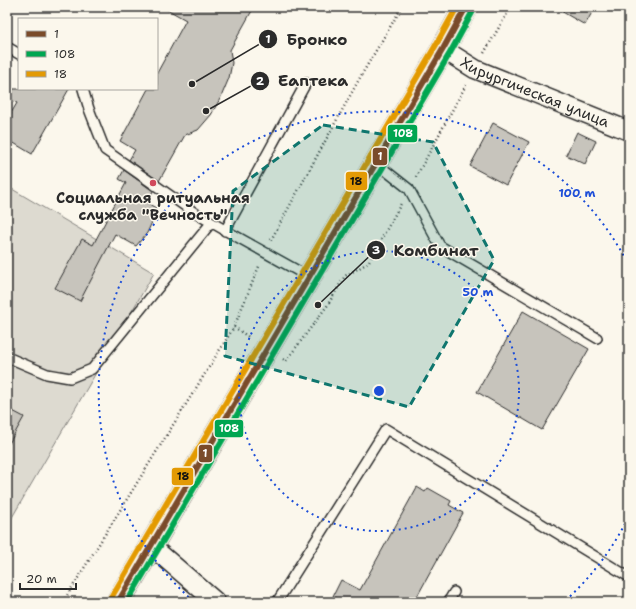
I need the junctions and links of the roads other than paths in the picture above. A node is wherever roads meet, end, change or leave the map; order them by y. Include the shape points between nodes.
1 (466, 7) edge
2 (7, 47) edge
3 (443, 49) junction
4 (18, 53) edge
5 (306, 82) dead end
6 (83, 90) edge
7 (629, 132) edge
8 (376, 163) junction
9 (211, 223) junction
10 (225, 231) junction
11 (309, 277) junction
12 (597, 338) dead end
13 (7, 357) edge
14 (151, 546) junction
15 (629, 577) edge
16 (454, 592) dead end
17 (118, 602) edge
18 (216, 602) edge
19 (277, 602) edge
20 (448, 602) edge

1 - 3 highway
2 - 4 lane
3 - 7 street, Хирургическая улица via 475,69
3 - 8 highway
5 - 10 lane
6 - 9 lane via 105,150
8 - 11 highway
8 - 12 lane via 409,189 440,246
9 - 10 lane
9 - 13 lane via 92,369 70,378 47,374
10 - 11 lane
11 - 14 highway
14 - 17 highway
14 - 18 street
15 - 19 lane via 386,429
16 - 20 lane

